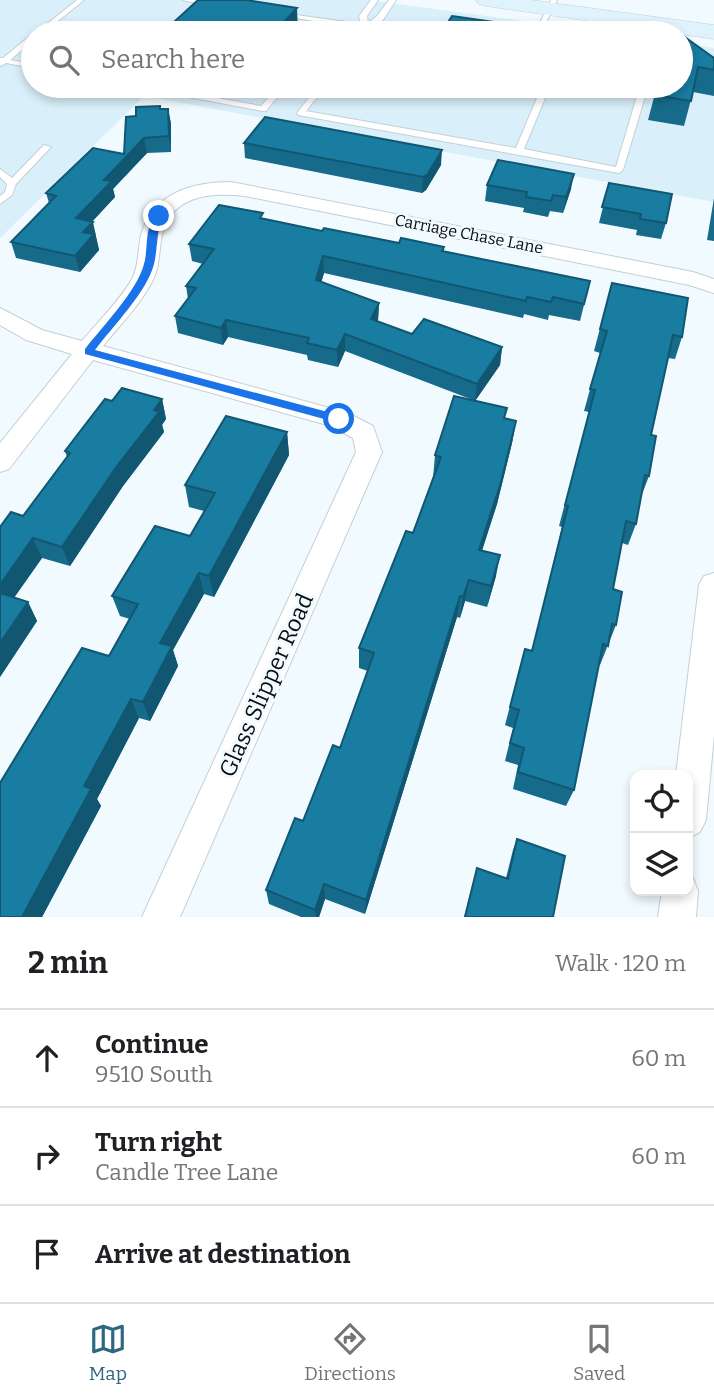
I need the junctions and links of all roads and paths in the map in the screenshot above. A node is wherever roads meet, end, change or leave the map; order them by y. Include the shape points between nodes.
1 (81, 0) edge
2 (185, 0) edge
3 (375, 0) edge
4 (393, 0) edge
5 (486, 0) edge
6 (201, 2) junction
7 (552, 4) edge
8 (228, 6) edge
9 (192, 10) edge
10 (268, 12) edge
11 (54, 21) edge
12 (323, 21) edge
13 (363, 21) edge
14 (376, 21) edge
15 (544, 21) edge
16 (628, 21) edge
17 (693, 31) edge
18 (714, 32) edge
19 (21, 47) edge
20 (1, 62) edge
21 (21, 64) edge
22 (205, 98) edge
23 (272, 98) edge
24 (313, 98) edge
25 (541, 98) edge
26 (640, 98) edge
27 (47, 147) dead end
28 (519, 151) junction
29 (0, 172) edge
30 (12, 183) junction
31 (0, 201) edge
32 (714, 286) edge
33 (0, 315) edge
34 (89, 351) junction
35 (0, 463) edge
36 (714, 586) edge
37 (693, 775) edge
38 (679, 896) edge
39 (161, 917) edge
40 (677, 917) edge

1 - 11 lane
2 - 6 lane
3 - 13 lane
4 - 14 lane
5 - 7 main road
6 - 8 lane
6 - 9 lane
7 - 15 lane
7 - 16 main road
10 - 12 lane
17 - 18 main road
19 - 20 lane
20 - 21 lane
22 - 23 lane via 263,109
24 - 28 lane via 301,113
25 - 28 lane
26 - 28 lane via 619,170
27 - 30 lane
29 - 30 lane
30 - 31 lane
32 - 34 street, Carriage Chase Lane via 223,186 186,193 168,203 152,233 142,281
33 - 34 street via 34,335
34 - 35 street
34 - 39 street, Glass Slipper Road via 339,419 364,433 369,452
36 - 37 street
38 - 40 street

